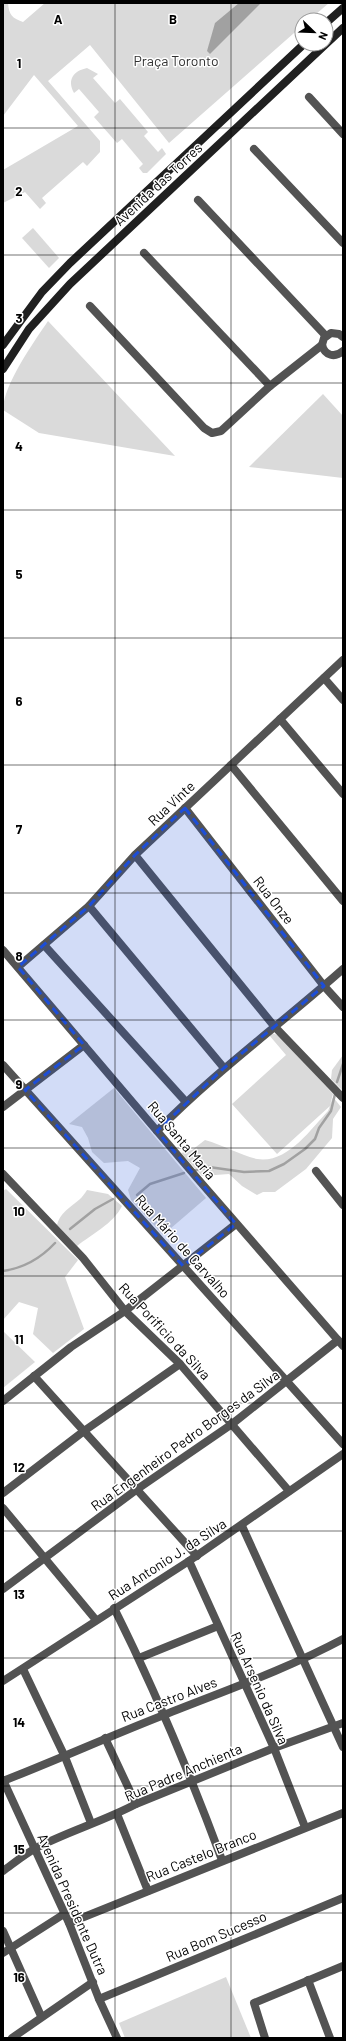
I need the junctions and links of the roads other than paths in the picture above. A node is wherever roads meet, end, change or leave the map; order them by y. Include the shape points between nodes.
1 (343, 8) edge
2 (334, 16) edge
3 (343, 28) edge
4 (334, 33) edge
5 (295, 52) edge
6 (312, 52) edge
7 (308, 97) dead end
8 (343, 134) edge
9 (254, 149) dead end
10 (198, 200) dead end
11 (343, 243) edge
12 (144, 253) dead end
13 (90, 306) dead end
14 (343, 327) edge
15 (340, 335) edge
16 (326, 336) junction
17 (3, 345) edge
18 (322, 345) junction
19 (342, 352) edge
20 (329, 354) junction
21 (305, 360) junction
22 (3, 369) edge
23 (270, 386) junction
24 (343, 660) edge
25 (324, 678) junction
26 (343, 700) edge
27 (280, 719) junction
28 (231, 765) junction
29 (343, 794) edge
30 (185, 808) junction
31 (135, 855) junction
32 (343, 901) edge
33 (89, 906) junction
34 (44, 945) junction
35 (3, 950) edge
36 (18, 968) junction
37 (343, 969) edge
38 (324, 986) junction
39 (343, 1007) edge
40 (274, 1026) junction
41 (84, 1045) junction
42 (3, 1066) edge
43 (224, 1068) junction
44 (25, 1090) junction
45 (343, 1098) edge
46 (186, 1102) junction
47 (3, 1107) edge
48 (157, 1131) junction
49 (316, 1171) dead end
50 (3, 1174) edge
51 (343, 1205) edge
52 (236, 1224) junction
53 (183, 1266) junction
54 (125, 1311) junction
55 (340, 1343) edge
56 (180, 1364) junction
57 (34, 1376) junction
58 (286, 1382) junction
59 (3, 1401) edge
60 (232, 1424) junction
61 (84, 1431) junction
62 (343, 1444) edge
63 (343, 1454) edge
64 (136, 1490) junction
65 (289, 1491) junction
66 (3, 1493) edge
67 (3, 1508) edge
68 (242, 1526) junction
69 (197, 1556) junction
70 (46, 1558) junction
71 (189, 1561) junction
72 (3, 1589) edge
73 (114, 1608) junction
74 (96, 1620) junction
75 (218, 1626) junction
76 (343, 1639) edge
77 (139, 1658) junction
78 (303, 1660) junction
79 (23, 1669) junction
80 (3, 1681) edge
81 (245, 1684) junction
82 (164, 1715) junction
83 (343, 1723) edge
84 (334, 1727) junction
85 (105, 1738) junction
86 (343, 1747) edge
87 (274, 1748) junction
88 (65, 1757) junction
89 (3, 1781) edge
90 (193, 1782) junction
91 (136, 1804) junction
92 (343, 1813) edge
93 (117, 1814) junction
94 (91, 1823) junction
95 (305, 1827) junction
96 (35, 1849) junction
97 (222, 1860) junction
98 (3, 1871) edge
99 (148, 1891) junction
100 (343, 1898) edge
101 (64, 1914) junction
102 (69, 1923) junction
103 (3, 1931) edge
104 (11, 1947) junction
105 (3, 1953) edge
106 (343, 1966) edge
107 (308, 1980) junction
108 (93, 1982) junction
109 (99, 1999) junction
110 (41, 2016) junction
111 (12, 2038) edge
112 (117, 2038) edge
113 (264, 2038) edge
114 (330, 2038) edge

1 - 2 main road
3 - 4 main road, Avenida das Torres
5 - 17 main road, Avenida das Torres via 70,263 42,292
6 - 22 main road, Avenida das Torres via 70,284 29,329
7 - 8 street
9 - 11 street
10 - 16 street
12 - 23 street
13 - 23 street via 204,428 212,433 221,431
14 - 15 street
15 - 16 street
16 - 18 street
18 - 20 street
18 - 21 street
19 - 20 street via 337,355
20 - 21 street
21 - 23 street
24 - 25 street, Rua Vinte
25 - 26 street
25 - 27 street, Rua Vinte
27 - 28 street, Rua Vinte
27 - 29 street
28 - 30 street, Rua Vinte
28 - 32 street
30 - 31 street, Rua Vinte
30 - 38 street, Rua Onze
31 - 33 street, Rua Vinte
31 - 40 street
33 - 34 street, Rua Vinte
33 - 43 street
34 - 36 street, Rua Vinte
34 - 46 street
35 - 36 street, Rua Santa Maria
36 - 41 street, Rua Santa Maria
37 - 38 street
38 - 39 street, Rua Onze
38 - 40 street
40 - 43 street
40 - 45 street
41 - 44 street
41 - 48 street, Rua Santa Maria
42 - 44 street, Rua Mário de Carvalho
43 - 46 street
44 - 47 street
44 - 53 street, Rua Mário de Carvalho
46 - 48 street
48 - 52 street, Rua Santa Maria
49 - 51 street
50 - 54 street, Rua Porificio da Silva via 83,1258
52 - 53 street
52 - 55 street, Rua Santa Maria
53 - 54 street
53 - 58 street, Rua Mário de Carvalho
54 - 56 street, Rua Porificio da Silva
54 - 57 street via 71,1347
55 - 58 street, Rua Engenheiro Pedro Borges da Silva
56 - 60 street, Rua Porificio da Silva
56 - 61 street
57 - 59 street
57 - 61 street
58 - 60 street, Rua Engenheiro Pedro Borges da Silva
58 - 62 street, Rua Mário de Carvalho
60 - 64 street, Rua Engenheiro Pedro Borges da Silva
60 - 65 street, Rua Porificio da Silva
61 - 64 street
61 - 66 street
63 - 65 street, Rua Antonio J. da Silva
64 - 69 street
64 - 70 street, Rua Engenheiro Pedro Borges da Silva
65 - 68 street, Rua Antonio J. da Silva
67 - 70 street
68 - 69 street, Rua Antonio J. da Silva
68 - 78 street
69 - 71 street, Rua Antonio J. da Silva
70 - 72 street, Rua Engenheiro Pedro Borges da Silva
70 - 74 street
71 - 73 street, Rua Antonio J. da Silva
71 - 75 street, Rua Arsenio da Silva
73 - 74 street, Rua Antonio J. da Silva
73 - 77 street
74 - 79 street, Rua Antonio J. da Silva
75 - 77 street
75 - 81 street, Rua Arsenio da Silva
76 - 78 street, Rua Castro Alves
77 - 82 street
78 - 81 street, Rua Castro Alves
78 - 84 street
79 - 80 street, Rua Antonio J. da Silva
79 - 88 street
81 - 82 street, Rua Castro Alves
81 - 87 street, Rua Arsenio da Silva
82 - 85 street, Rua Castro Alves
82 - 90 street
83 - 84 street, Rua Padre Anchienta
84 - 86 street
84 - 87 street, Rua Padre Anchienta
85 - 88 street, Rua Castro Alves
85 - 91 street
87 - 90 street, Rua Padre Anchienta
87 - 95 street, Rua Arsenio da Silva
88 - 89 street, Rua Castro Alves
88 - 94 street
89 - 96 street, Avenida Presidente Dutra
90 - 91 street, Rua Padre Anchienta
90 - 97 street
91 - 93 street, Rua Padre Anchienta
92 - 95 street, Rua Castelo Branco
93 - 94 street, Rua Padre Anchienta
93 - 99 street
94 - 96 street, Rua Padre Anchienta
95 - 97 street, Rua Castelo Branco
96 - 98 street, Rua Padre Anchienta
96 - 101 street, Avenida Presidente Dutra
97 - 99 street, Rua Castelo Branco
99 - 102 street, Rua Castelo Branco
100 - 109 street, Rua Bom Sucesso
101 - 102 street, Avenida Presidente Dutra
101 - 104 street
102 - 108 street, Avenida Presidente Dutra
103 - 104 street
104 - 105 street
104 - 110 street
106 - 107 street
107 - 113 street via 254,2003
107 - 114 street
108 - 109 street, Avenida Presidente Dutra
108 - 110 street
109 - 112 street, Avenida Presidente Dutra
110 - 111 street

